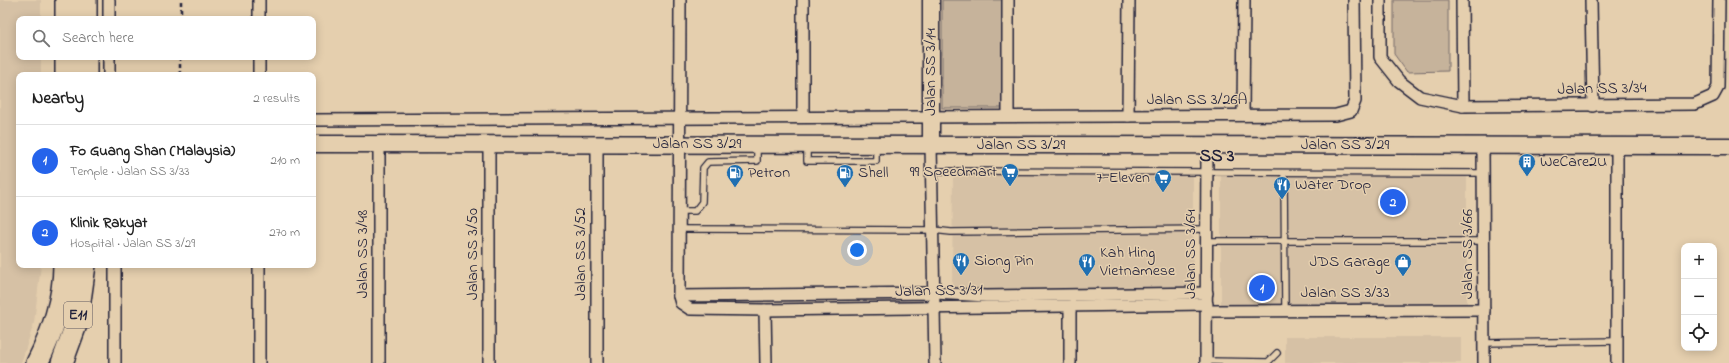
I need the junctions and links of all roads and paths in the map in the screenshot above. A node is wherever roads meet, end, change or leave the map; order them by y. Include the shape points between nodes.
1 (66, 0) edge
2 (86, 0) edge
3 (99, 0) edge
4 (110, 0) edge
5 (181, 0) edge
6 (259, 0) edge
7 (680, 0) edge
8 (803, 0) edge
9 (931, 0) edge
10 (1008, 0) edge
11 (1129, 0) edge
12 (1244, 0) edge
13 (1354, 0) edge
14 (1380, 0) edge
15 (1462, 0) edge
16 (1592, 0) edge
17 (1719, 0) edge
18 (66, 16) edge
19 (86, 16) edge
20 (99, 16) edge
21 (110, 16) edge
22 (181, 16) edge
23 (259, 16) edge
24 (66, 60) edge
25 (86, 60) edge
26 (99, 60) edge
27 (109, 60) edge
28 (180, 60) edge
29 (259, 60) edge
30 (66, 72) edge
31 (86, 72) edge
32 (99, 72) edge
33 (109, 72) edge
34 (180, 72) edge
35 (259, 72) edge
36 (1462, 106) junction
37 (1593, 106) junction
38 (1243, 115) junction
39 (1008, 116) junction
40 (1128, 116) junction
41 (931, 117) junction
42 (680, 118) junction
43 (803, 118) junction
44 (316, 120) edge
45 (316, 144) edge
46 (380, 144) junction
47 (489, 144) junction
48 (597, 144) junction
49 (680, 144) junction
50 (757, 144) junction
51 (931, 145) junction
52 (1207, 145) junction
53 (1483, 145) junction
54 (1617, 145) junction
55 (1729, 146) edge
56 (932, 171) junction
57 (1207, 171) junction
58 (1284, 173) junction
59 (1483, 173) junction
60 (680, 212) junction
61 (680, 229) junction
62 (1207, 229) junction
63 (934, 230) junction
64 (1207, 241) junction
65 (1484, 241) junction
66 (1284, 242) junction
67 (64, 268) edge
68 (85, 268) edge
69 (115, 268) edge
70 (259, 268) edge
71 (935, 293) junction
72 (679, 296) junction
73 (1207, 303) junction
74 (1070, 306) junction
75 (935, 307) junction
76 (1285, 309) junction
77 (765, 310) junction
78 (1484, 310) junction
79 (1617, 341) junction
80 (1484, 343) junction
81 (1277, 353) dead end
82 (1206, 362) edge
83 (37, 363) edge
84 (62, 363) edge
85 (115, 363) edge
86 (259, 363) edge
87 (379, 363) edge
88 (489, 363) edge
89 (597, 363) edge
90 (766, 363) edge
91 (935, 363) edge
92 (1070, 363) edge
93 (1484, 363) edge
94 (1617, 363) edge

1 - 18 highway
2 - 19 highway
3 - 20 highway
4 - 21 street
5 - 22 path
6 - 23 street
7 - 42 street
8 - 43 street
9 - 41 street, Jalan SS 3/14
10 - 39 street
11 - 40 street
12 - 38 street
13 - 38 street, Jalan SS 3/26A via 1355,101 1351,111 1336,115
14 - 36 street, Jalan SS 3/34 via 1380,57 1399,81 1420,97
15 - 36 street
16 - 37 street
17 - 37 street, Jalan SS 3/34 via 1718,87 1713,96 1695,104
24 - 30 highway
25 - 31 highway
26 - 32 highway
27 - 33 street
28 - 34 path
29 - 35 street
36 - 37 street, Jalan SS 3/34
38 - 40 street, Jalan SS 3/26A
39 - 40 street, Jalan SS 3/26A
39 - 41 street, Jalan SS 3/26A
41 - 43 street, Jalan SS 3/26A
41 - 51 street, Jalan SS 3/14
42 - 43 street, Jalan SS 3/26A
42 - 44 street, Jalan SS 3/26A
42 - 49 street
45 - 46 street, Jalan SS 3/29
46 - 47 street, Jalan SS 3/29
46 - 87 street, Jalan SS 3/48
47 - 48 street, Jalan SS 3/29
47 - 88 street, Jalan SS 3/50
48 - 49 street, Jalan SS 3/29
48 - 89 street, Jalan SS 3/52
49 - 50 street, Jalan SS 3/29
49 - 60 street
50 - 51 street, Jalan SS 3/29
50 - 60 lane via 757,161 708,162 703,168 700,206 696,211
51 - 52 street, Jalan SS 3/29
51 - 56 street
52 - 53 street, Jalan SS 3/29
52 - 57 street, Jalan SS 3/64
53 - 54 street, Jalan SS 3/29
53 - 59 street, Jalan SS 3/66
54 - 55 street, Jalan SS 3/29
54 - 79 street
56 - 57 lane
56 - 63 street
57 - 58 lane
57 - 62 street, Jalan SS 3/64
58 - 59 lane
58 - 66 lane
59 - 65 street, Jalan SS 3/66
60 - 61 street
61 - 63 lane
61 - 72 street
62 - 63 lane via 950,232
62 - 64 street, Jalan SS 3/64
63 - 71 street
64 - 66 lane
64 - 73 street, Jalan SS 3/64
65 - 66 lane
65 - 78 street, Jalan SS 3/66
66 - 76 lane
67 - 83 highway, E11 via 59,304 50,334
68 - 84 highway, E11 via 77,322
69 - 85 street
70 - 86 street
71 - 72 street, Jalan SS 3/31
71 - 73 street, Jalan SS 3/31
71 - 75 street
72 - 77 street, Jalan SS 3/31 via 690,310
73 - 74 street, Jalan SS 3/31
73 - 76 street, Jalan SS 3/33
73 - 82 street, Jalan SS 3/64
74 - 75 street, Jalan SS 3/31
74 - 92 street
75 - 77 street, Jalan SS 3/31
75 - 91 street
76 - 78 street, Jalan SS 3/33
77 - 90 street
78 - 80 street, Jalan SS 3/66
79 - 80 lane
79 - 94 street
80 - 93 street, Jalan SS 3/66
81 - 82 lane via 1268,362

